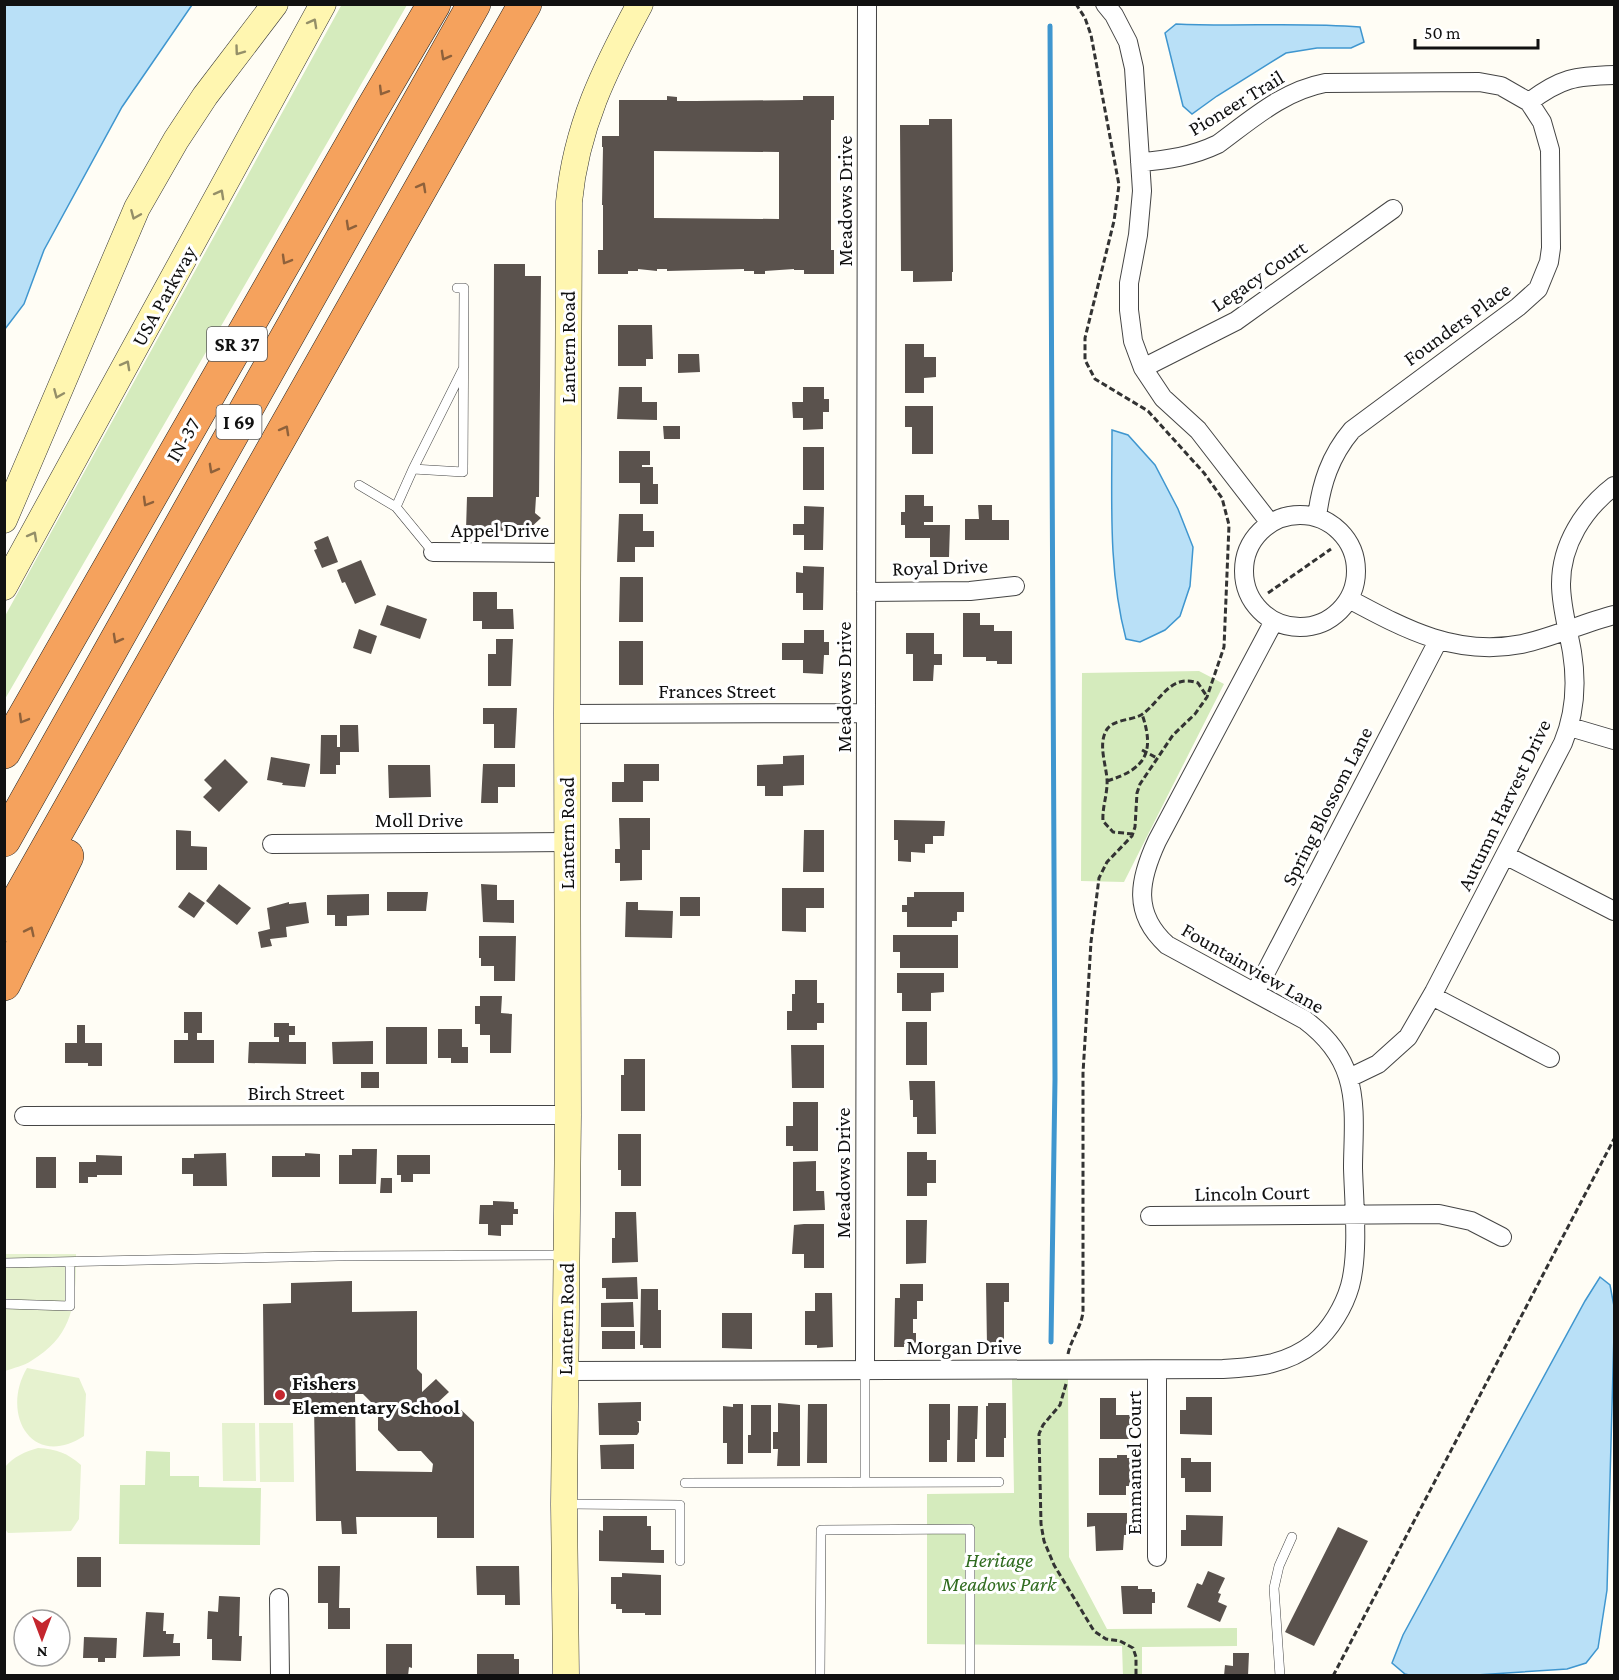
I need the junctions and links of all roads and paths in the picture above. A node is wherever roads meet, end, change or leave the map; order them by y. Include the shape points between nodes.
1 (274, 4) edge
2 (323, 4) edge
3 (434, 4) edge
4 (474, 4) edge
5 (525, 4) edge
6 (640, 4) edge
7 (867, 4) edge
8 (1076, 4) edge
9 (1105, 4) edge
10 (1614, 75) edge
11 (1529, 102) junction
12 (1140, 162) junction
13 (1393, 209) dead end
14 (457, 288) dead end
15 (464, 367) junction
16 (1143, 368) junction
17 (412, 469) junction
18 (359, 485) dead end
19 (1614, 486) edge
20 (396, 507) junction
21 (1317, 517) junction
22 (4, 520) edge
23 (1270, 523) junction
24 (1331, 549) dead end
25 (433, 552) joint
26 (567, 553) junction
27 (215, 554) junction
28 (1015, 586) dead end
29 (4, 587) edge
30 (866, 592) junction
31 (1268, 593) dead end
32 (1349, 599) junction
33 (1614, 615) edge
34 (1274, 621) junction
35 (1567, 630) junction
36 (1438, 640) junction
37 (1207, 697) junction
38 (866, 713) junction
39 (567, 714) junction
40 (1142, 714) junction
41 (1570, 727) junction
42 (1614, 740) edge
43 (1142, 750) dead end
44 (4, 752) edge
45 (1147, 752) junction
46 (1157, 758) junction
47 (1107, 781) junction
48 (1133, 834) junction
49 (4, 840) edge
50 (567, 842) junction
51 (272, 844) dead end
52 (1506, 855) junction
53 (1614, 911) edge
54 (4, 925) edge
55 (4, 984) edge
56 (1255, 993) junction
57 (1432, 996) junction
58 (1550, 1059) dead end
59 (1348, 1078) junction
60 (568, 1115) junction
61 (24, 1116) dead end
62 (1614, 1139) edge
63 (1354, 1214) junction
64 (1150, 1216) dead end
65 (1502, 1237) dead end
66 (567, 1255) junction
67 (4, 1263) edge
68 (70, 1263) junction
69 (4, 1304) edge
70 (1341, 1309) joint
71 (1068, 1359) dead end
72 (865, 1370) junction
73 (1157, 1370) junction
74 (565, 1371) junction
75 (1066, 1380) dead end
76 (865, 1482) junction
77 (999, 1482) dead end
78 (685, 1483) dead end
79 (564, 1504) junction
80 (1292, 1537) dead end
81 (1157, 1557) dead end
82 (680, 1561) dead end
83 (279, 1598) dead end
84 (280, 1676) edge
85 (566, 1676) edge
86 (820, 1676) edge
87 (970, 1676) edge
88 (1136, 1676) edge
89 (1280, 1676) edge
90 (1333, 1676) edge

1 -> 22 street via 165,156 137,208
29 -> 2 street, USA Parkway
3 -> 44 highway, IN-37 / SR 37
4 -> 49 highway, I 69
27 -> 5 highway, I 69
6 - 26 street, Lantern Road via 587,113 571,183 567,269
7 - 30 street, Meadows Drive
8 - 37 path via 1091,34 1119,184 1114,221 1085,338 1085,360 1095,379 1148,411 1210,480 1226,509 1229,525 1225,639
9 - 12 street via 1119,23 1131,52
10 - 11 street via 1563,81
11 - 12 street, Pioneer Trail via 1501,86 1479,82 1325,83 1288,95 1202,152
11 - 21 street, Founders Place via 1542,122 1550,150 1551,248 1544,278 1534,294 1518,307 1352,430 1328,467
12 - 16 street via 1142,204 1129,283 1129,310 1133,341
13 - 16 street, Legacy Court via 1236,321
14 - 15 lane via 464,288
15 - 17 lane
15 - 17 lane via 463,472
16 - 23 street via 1163,398 1198,430
17 - 20 lane
18 - 20 lane
19 - 35 street, Autumn Harvest Drive via 1585,513 1568,547 1561,582
20 - 25 lane
21 - 23 street via 1297,514
21 - 32 street via 1335,526 1353,550 1356,580
23 - 34 street via 1248,548 1243,568 1251,599
24 - 31 path
25 - 26 street, Appel Drive
26 - 39 street, Lantern Road
27 - 54 highway, I 69
55 -> 27 highway
28 - 30 street, Royal Drive via 970,591
30 - 38 street, Meadows Drive
32 - 34 street via 1335,615 1317,625 1295,627
32 - 36 street
33 - 35 street
34 - 56 street, Fountainview Lane via 1157,841 1141,889 1144,910 1157,936
35 - 36 street via 1503,646
35 - 41 street, Autumn Harvest Drive via 1574,675
36 - 56 street, Spring Blossom Lane
37 - 40 path via 1198,682 1182,682 1164,691
37 - 46 path
38 - 39 street, Frances Street
38 - 72 street, Meadows Drive
39 - 50 street, Lantern Road
40 - 45 path via 1149,734
40 - 47 path via 1114,724 1105,733
41 - 42 street
41 - 52 street, Autumn Harvest Drive
43 - 45 path
45 - 46 path
45 - 47 path via 1136,767
46 - 48 path via 1138,788
47 - 48 path via 1103,821 1113,832
48 - 71 path via 1102,870 1095,900 1083,1073 1083,1312
50 - 51 street, Moll Drive
50 - 60 street, Lantern Road
52 - 53 street
52 - 57 street, Autumn Harvest Drive
56 - 59 street, Fountainview Lane via 1294,1012 1323,1035
57 - 58 street
57 - 59 street, Autumn Harvest Drive via 1399,1048 1378,1064
59 - 63 street, Fountainview Lane via 1353,1103
60 - 61 street, Birch Street
60 - 66 street, Lantern Road
62 - 90 path
63 - 64 street, Lincoln Court
63 - 65 street, Lincoln Court via 1439,1214 1471,1221
63 - 70 street, Fountainview Lane via 1350,1287
66 - 68 lane
66 - 74 street, Lantern Road
67 - 68 lane
68 - 69 lane via 70,1306
70 - 73 street, Morgan Drive via 1314,1343 1289,1358 1263,1366
72 - 73 street, Morgan Drive
72 - 74 street, Morgan Drive
72 - 76 lane
73 - 81 street, Emmanuel Court
74 - 79 street, Lantern Road
75 - 88 path via 1060,1405 1039,1434 1042,1533 1053,1565 1091,1627 1106,1640 1128,1644 1134,1652
76 - 77 lane
76 - 78 lane
79 - 82 lane via 680,1505
79 - 85 street, Lantern Road
80 - 89 lane via 1274,1588
83 - 84 street
86 - 87 lane via 821,1530 970,1529

